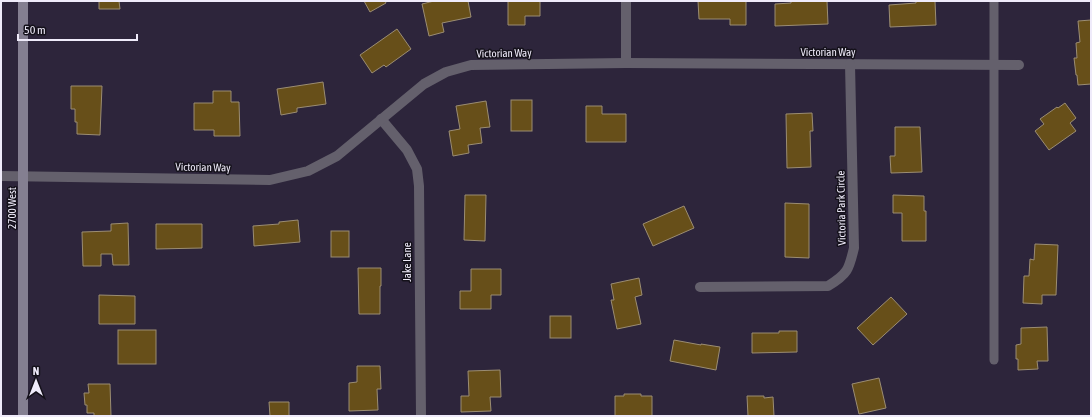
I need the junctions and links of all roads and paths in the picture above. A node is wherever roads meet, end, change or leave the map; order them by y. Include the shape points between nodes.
1 (23, 1) edge
2 (626, 1) edge
3 (994, 1) edge
4 (626, 63) junction
5 (850, 64) junction
6 (994, 64) junction
7 (1019, 65) dead end
8 (381, 119) junction
9 (1, 176) edge
10 (24, 176) junction
11 (700, 287) dead end
12 (994, 360) dead end
13 (23, 416) edge
14 (421, 416) edge

1 - 10 main road, 2700 West
2 - 4 street
3 - 6 lane
4 - 5 street, Victorian Way
4 - 8 street, Victorian Way via 471,65 446,72 424,84
5 - 6 street, Victorian Way
5 - 11 street, Victoria Park Circle via 854,248 850,267 828,286
6 - 7 street, Victorian Way
6 - 12 lane
8 - 10 street, Victorian Way via 337,156 308,171 270,180
8 - 14 street, Jake Lane via 407,150 417,169
9 - 10 street, Victorian Way
10 - 13 main road, 2700 West

